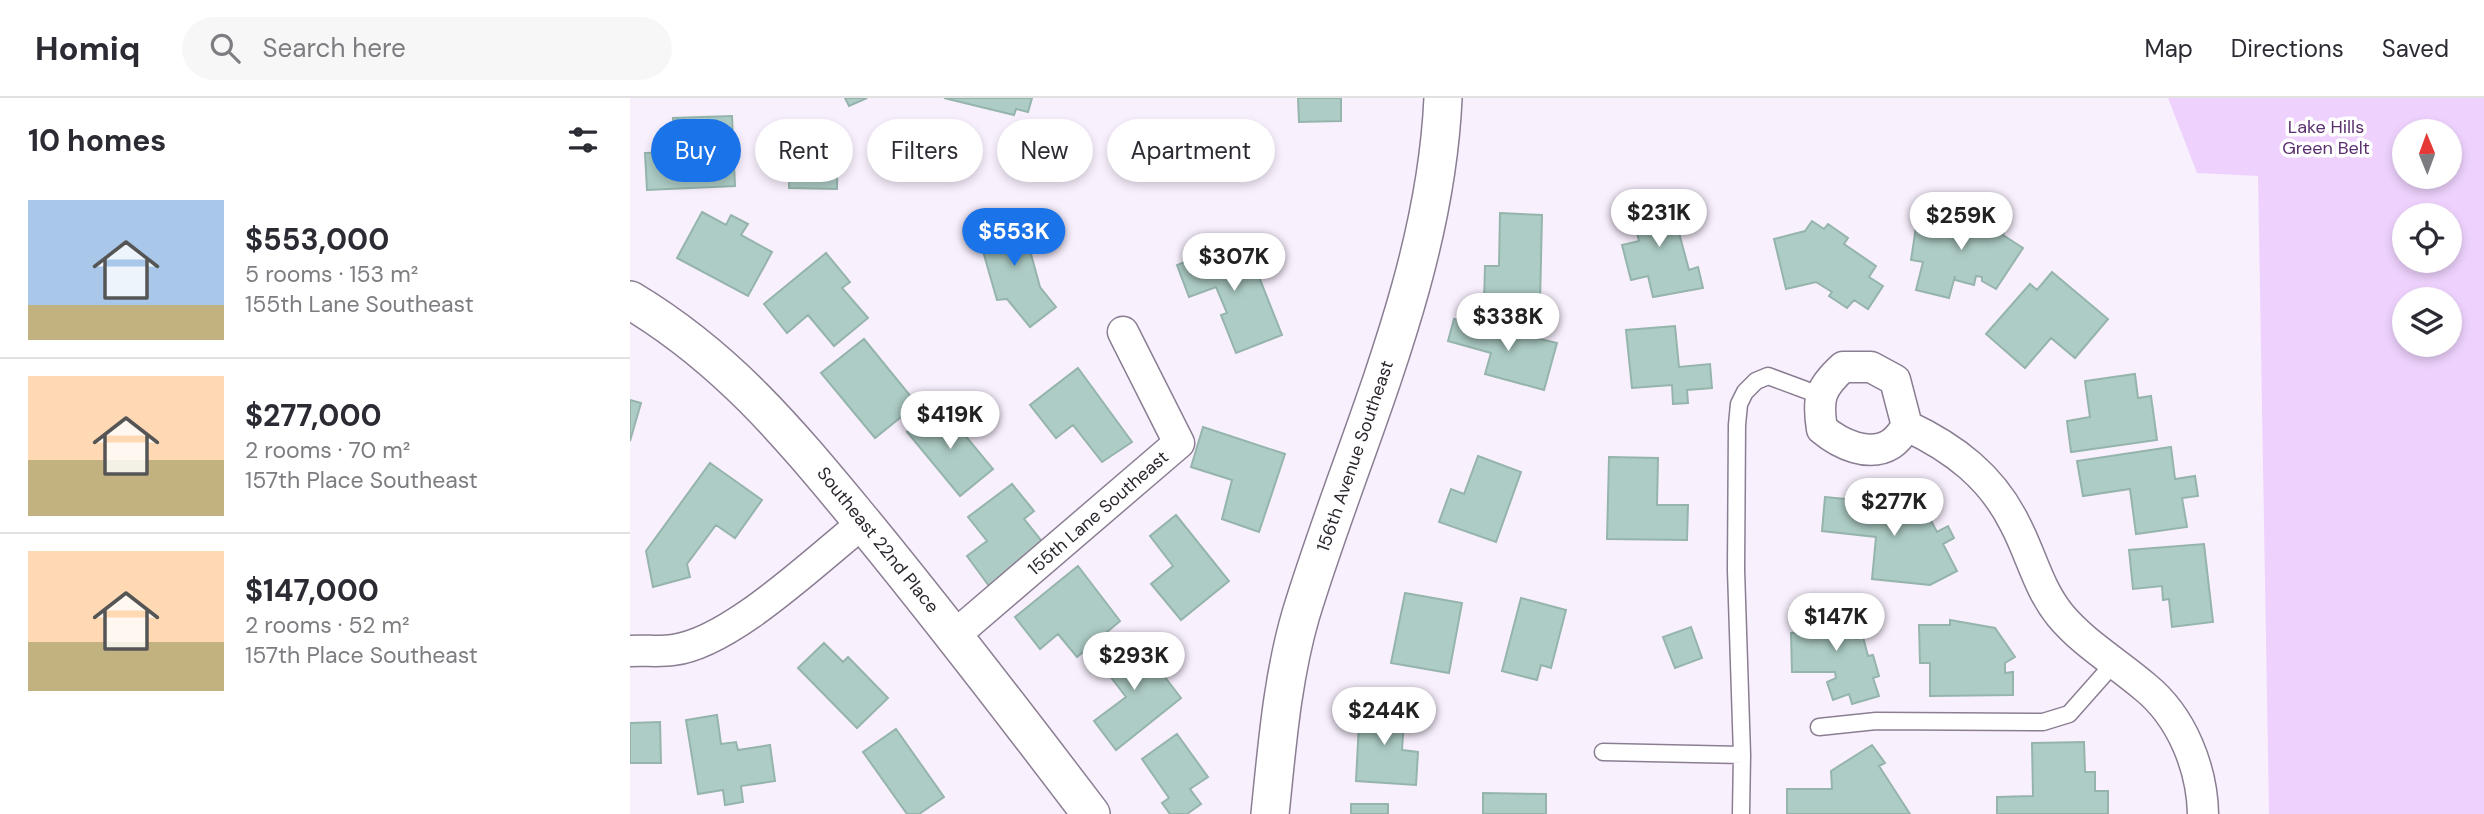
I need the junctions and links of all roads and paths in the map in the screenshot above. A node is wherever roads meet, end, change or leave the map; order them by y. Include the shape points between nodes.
1 (1443, 98) edge
2 (630, 300) edge
3 (1123, 332) dead end
4 (1822, 396) junction
5 (1908, 426) junction
6 (863, 523) junction
7 (956, 635) junction
8 (630, 651) edge
9 (2115, 662) junction
10 (1819, 727) dead end
11 (1603, 752) dead end
12 (1742, 755) junction
13 (1091, 814) edge
14 (1270, 814) edge
15 (1741, 814) edge
16 (2203, 814) edge

1 - 14 street, 156th Avenue Southeast via 1414,276 1300,617 1280,711
2 - 6 street, Southeast 22nd Place via 667,322 740,383 802,447
3 - 7 street, 155th Lane Southeast via 1179,443
4 - 5 street via 1818,405 1822,429 1839,443 1865,449 1891,444
4 - 5 street via 1827,382 1843,367 1871,367 1895,380
4 - 12 lane via 1768,376 1756,381 1739,404 1735,570
5 - 9 street via 1944,443 1974,467 2016,524 2045,593 2060,615
6 - 7 street, Southeast 22nd Place
6 - 8 street via 710,638 675,650
7 - 13 street, Southeast 22nd Place
9 - 10 lane via 2069,714 2043,722 1876,721
9 - 16 street via 2148,689 2187,743 2197,771
11 - 12 lane
12 - 15 lane

